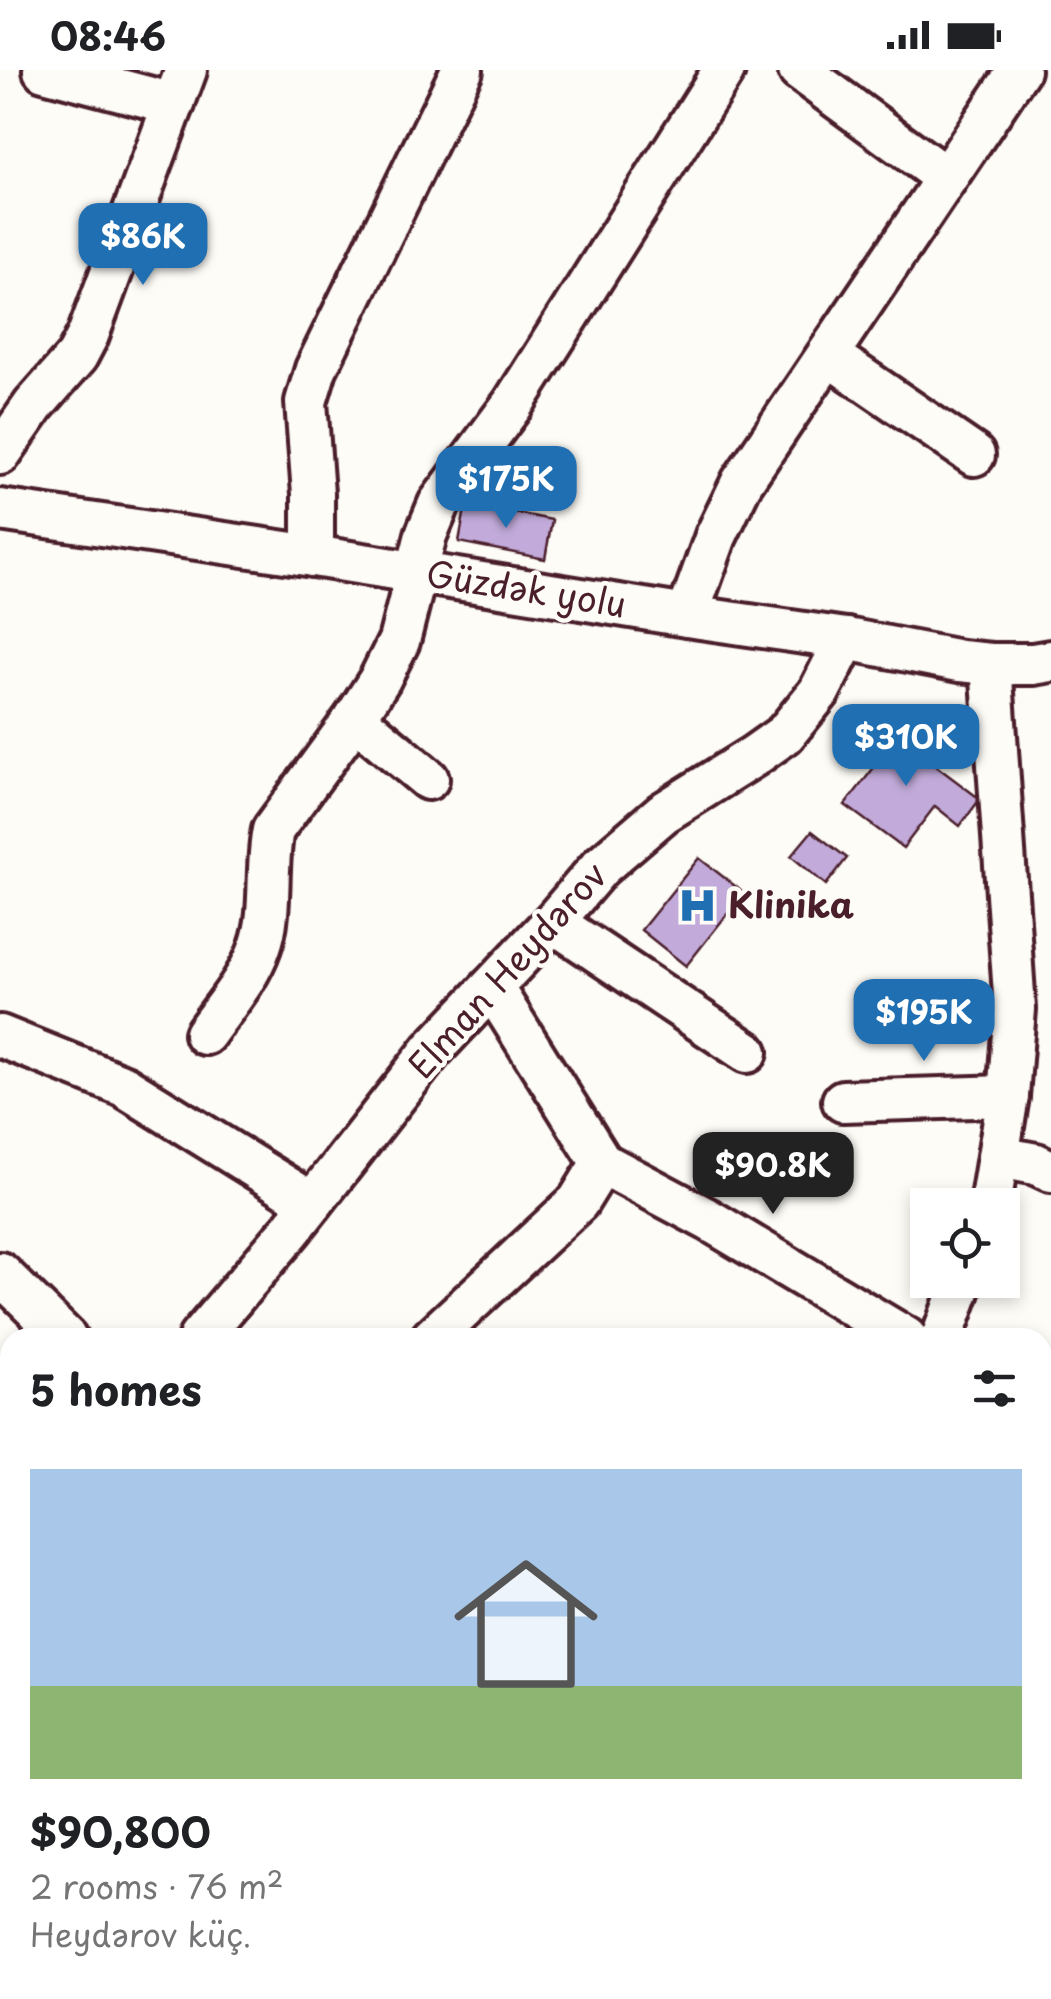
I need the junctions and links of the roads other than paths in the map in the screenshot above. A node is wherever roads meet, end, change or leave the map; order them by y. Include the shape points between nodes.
1 (44, 70) edge
2 (462, 70) edge
3 (724, 70) edge
4 (799, 70) edge
5 (1019, 70) edge
6 (180, 87) edge
7 (946, 178) junction
8 (828, 355) junction
9 (0, 454) edge
10 (974, 455) dead end
11 (0, 510) edge
12 (313, 556) junction
13 (417, 573) junction
14 (687, 616) junction
15 (846, 639) junction
16 (1051, 661) edge
17 (990, 664) junction
18 (355, 718) junction
19 (428, 779) dead end
20 (554, 922) junction
21 (492, 987) junction
22 (1033, 1011) edge
23 (205, 1034) dead end
24 (0, 1036) edge
25 (747, 1052) dead end
26 (1008, 1096) junction
27 (843, 1101) dead end
28 (999, 1157) junction
29 (602, 1163) junction
30 (1051, 1171) edge
31 (993, 1188) edge
32 (312, 1203) junction
33 (0, 1273) edge
34 (956, 1298) edge
35 (56, 1328) edge
36 (207, 1328) edge
37 (443, 1328) edge
38 (889, 1328) edge
39 (946, 1328) edge

1 - 6 street
2 - 12 street via 316,368 306,402
3 - 13 street via 513,404 439,504
4 - 7 street
5 - 7 street
6 - 9 street via 88,335
7 - 8 street
8 - 10 street
8 - 14 street via 742,482
11 - 12 street, Güzdək yolu
12 - 13 street, Güzdək yolu
13 - 14 street, Güzdək yolu
13 - 18 street via 399,641
14 - 15 street, Güzdək yolu
15 - 17 street, Güzdək yolu
15 - 20 street, Elman Heydərov via 819,692 785,734 663,813 600,867
16 - 17 street, Güzdək yolu
17 - 22 street
18 - 19 street
18 - 23 street via 273,830 260,947
20 - 21 street, Elman Heydərov
20 - 25 street
21 - 29 street
21 - 32 street, Elman Heydərov via 432,1050
22 - 26 street
24 - 32 street via 124,1086
26 - 27 street
26 - 28 street
28 - 30 street
28 - 31 street
29 - 37 street via 578,1202
29 - 38 street
32 - 36 street, Elman Heydərov
33 - 35 street
34 - 39 street

